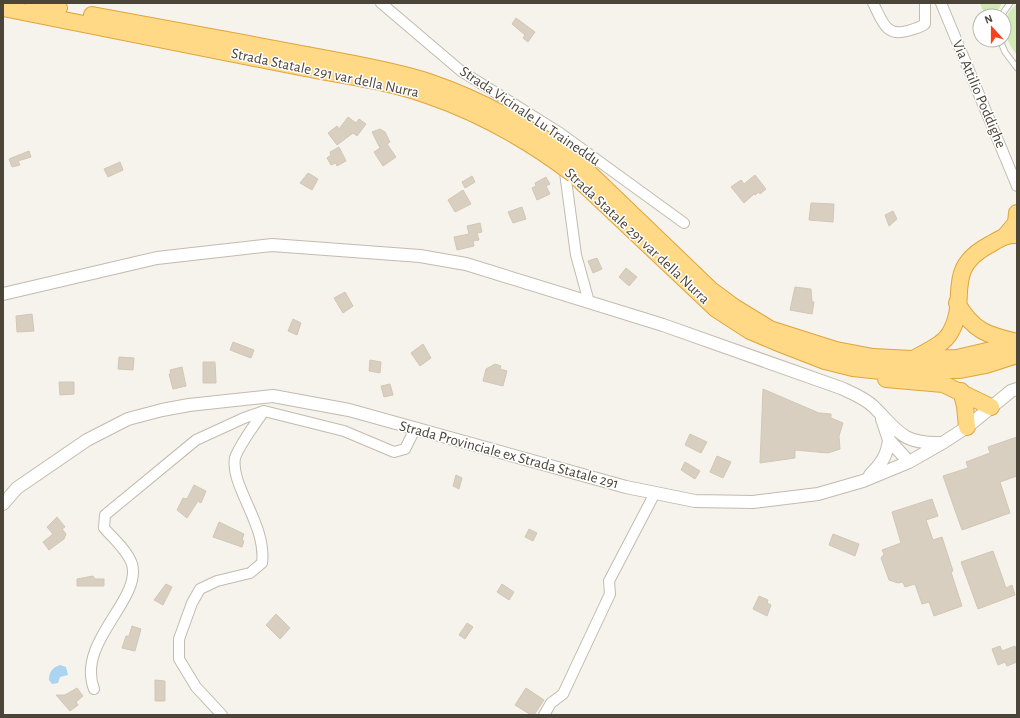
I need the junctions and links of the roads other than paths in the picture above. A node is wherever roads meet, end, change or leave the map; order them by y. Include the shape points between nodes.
1 (34, 3) edge
2 (382, 3) edge
3 (873, 3) edge
4 (925, 3) edge
5 (941, 3) edge
6 (3, 8) edge
7 (1003, 48) edge
8 (306, 61) junction
9 (1017, 68) edge
10 (560, 133) junction
11 (577, 170) junction
12 (1017, 186) edge
13 (1017, 214) edge
14 (684, 223) dead end
15 (1013, 238) edge
16 (3, 294) edge
17 (589, 302) junction
18 (957, 303) junction
19 (1017, 343) edge
20 (1017, 355) edge
21 (912, 359) junction
22 (852, 368) junction
23 (1017, 389) edge
24 (961, 391) junction
25 (991, 407) junction
26 (264, 411) junction
27 (967, 427) junction
28 (415, 429) junction
29 (892, 435) junction
30 (944, 442) junction
31 (908, 462) junction
32 (863, 482) junction
33 (655, 493) junction
34 (3, 504) edge
35 (94, 689) dead end
36 (222, 715) edge
37 (544, 715) edge

1 - 8 highway, Strada Statale 291 var della Nurra
2 - 10 street, Strada Vicinale Lu Traineddu via 461,71
3 - 4 street via 886,28 900,33 920,28 925,24
5 - 12 street, Via Attilio Poddighe
6 - 8 highway, Strada Statale 291 var della Nurra
7 - 9 lane
8 - 11 highway, Strada Statale 291 var della Nurra, bridge via 425,94 467,110
10 - 14 street, Strada Vicinale Lu Traineddu
10 - 17 street via 576,255
11 - 21 highway, Strada Statale 291 var della Nurra via 711,290 770,329 836,350 873,357
11 - 22 highway, Strada Statale 291 var della Nurra via 716,309 750,331 825,361
13 - 15 highway
15 - 18 highway via 1007,243 989,245 979,250 967,262 959,280
16 - 17 street via 157,258 272,245 420,256 466,264
17 - 29 street via 663,325 841,388 868,402 881,416
18 - 19 highway via 965,317 977,328
18 - 21 highway via 956,321 949,334 936,347
19 - 21 highway, Strada Statale 291 var della Nurra via 957,358
20 - 22 highway, Strada Statale 291 var della Nurra via 960,370 881,371
22 - 24 highway via 876,378 917,384 943,384
23 - 25 street, Strada Provinciale ex Strada Statale 291
24 - 25 highway
24 - 27 highway
25 - 27 street, Strada Provinciale ex Strada Statale 291
26 - 28 street via 344,431 394,452 405,449
26 - 35 street via 196,440 105,515 104,528 124,550 133,574 126,595 94,650 90,678
26 - 36 street via 236,456 235,471 256,523 264,552 262,563 250,573 217,581 200,589 178,639 179,659 196,687
27 - 30 street, Strada Provinciale ex Strada Statale 291
28 - 33 street, Strada Provinciale ex Strada Statale 291
28 - 34 street, Strada Provinciale ex Strada Statale 291 via 349,410 273,396 162,410 128,420 87,440 17,488
29 - 30 street via 914,441
29 - 31 street via 906,446
29 - 32 street via 882,464
30 - 31 street, Strada Provinciale ex Strada Statale 291
31 - 32 street, Strada Provinciale ex Strada Statale 291
32 - 33 street, Strada Provinciale ex Strada Statale 291 via 818,494 753,502 695,501
33 - 37 street via 609,581 610,594 563,694 551,703

